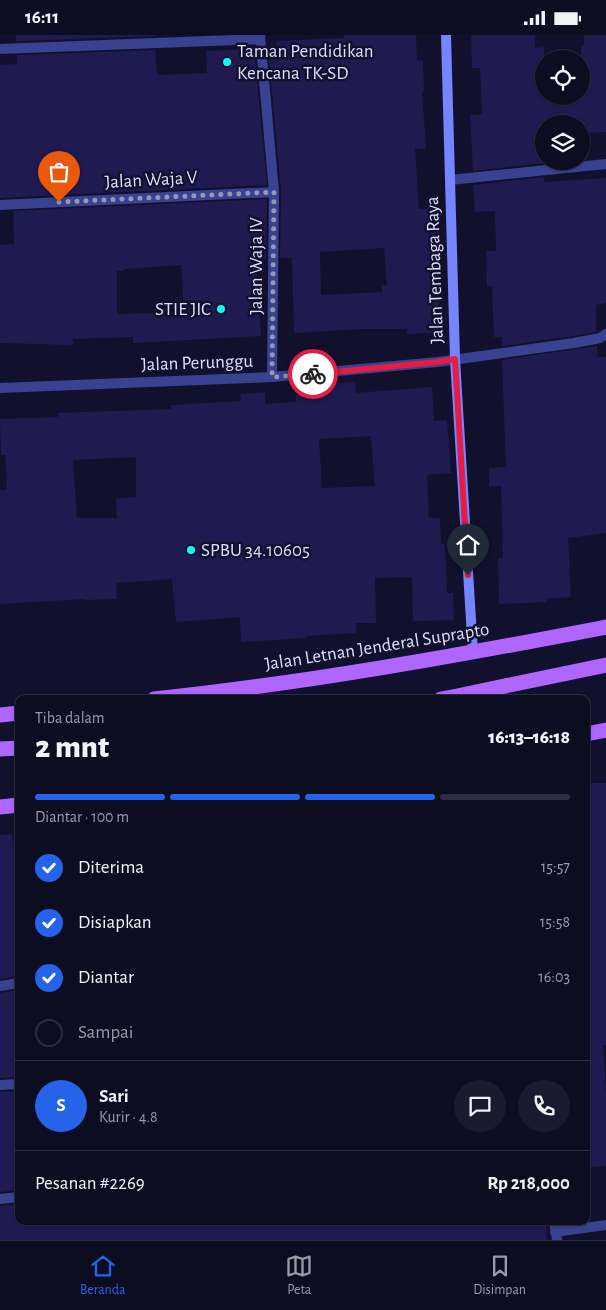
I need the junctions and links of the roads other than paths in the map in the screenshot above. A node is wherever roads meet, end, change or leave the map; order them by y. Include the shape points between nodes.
1 (446, 35) edge
2 (260, 37) edge
3 (164, 39) edge
4 (0, 49) edge
5 (606, 164) edge
6 (450, 180) junction
7 (274, 192) junction
8 (0, 205) edge
9 (606, 334) edge
10 (455, 359) junction
11 (272, 377) junction
12 (0, 388) edge
13 (606, 627) edge
14 (473, 653) junction
15 (606, 665) edge
16 (190, 695) edge
17 (460, 695) edge
18 (15, 713) edge
19 (0, 715) edge
20 (606, 730) edge
21 (590, 732) edge
22 (15, 747) edge
23 (0, 749) edge
24 (15, 805) edge
25 (0, 807) edge
26 (15, 984) edge
27 (0, 986) edge
28 (15, 1084) edge
29 (0, 1085) edge
30 (15, 1197) edge
31 (0, 1199) edge
32 (606, 1225) edge
33 (555, 1231) edge

1 - 6 street, Jalan Tembaga Raya
2 - 3 street
2 - 7 street, Jalan Waja IV
3 - 4 street
5 - 6 street
6 - 10 street, Jalan Tembaga Raya
7 - 8 street, Jalan Waja V
7 - 11 street, Jalan Waja IV
9 - 10 street, Jalan Perunggu via 592,340
10 - 11 street, Jalan Perunggu
10 - 14 street, Jalan Tembaga Raya
11 - 12 street, Jalan Perunggu
13 - 14 main road, Jalan Letnan Jenderal Suprapto
14 - 16 main road, Jalan Letnan Jenderal Suprapto
15 - 17 main road
18 - 19 main road
20 - 21 main road
22 - 23 main road
24 - 25 main road
26 - 27 street
28 - 29 street
30 - 31 street
32 - 33 street

